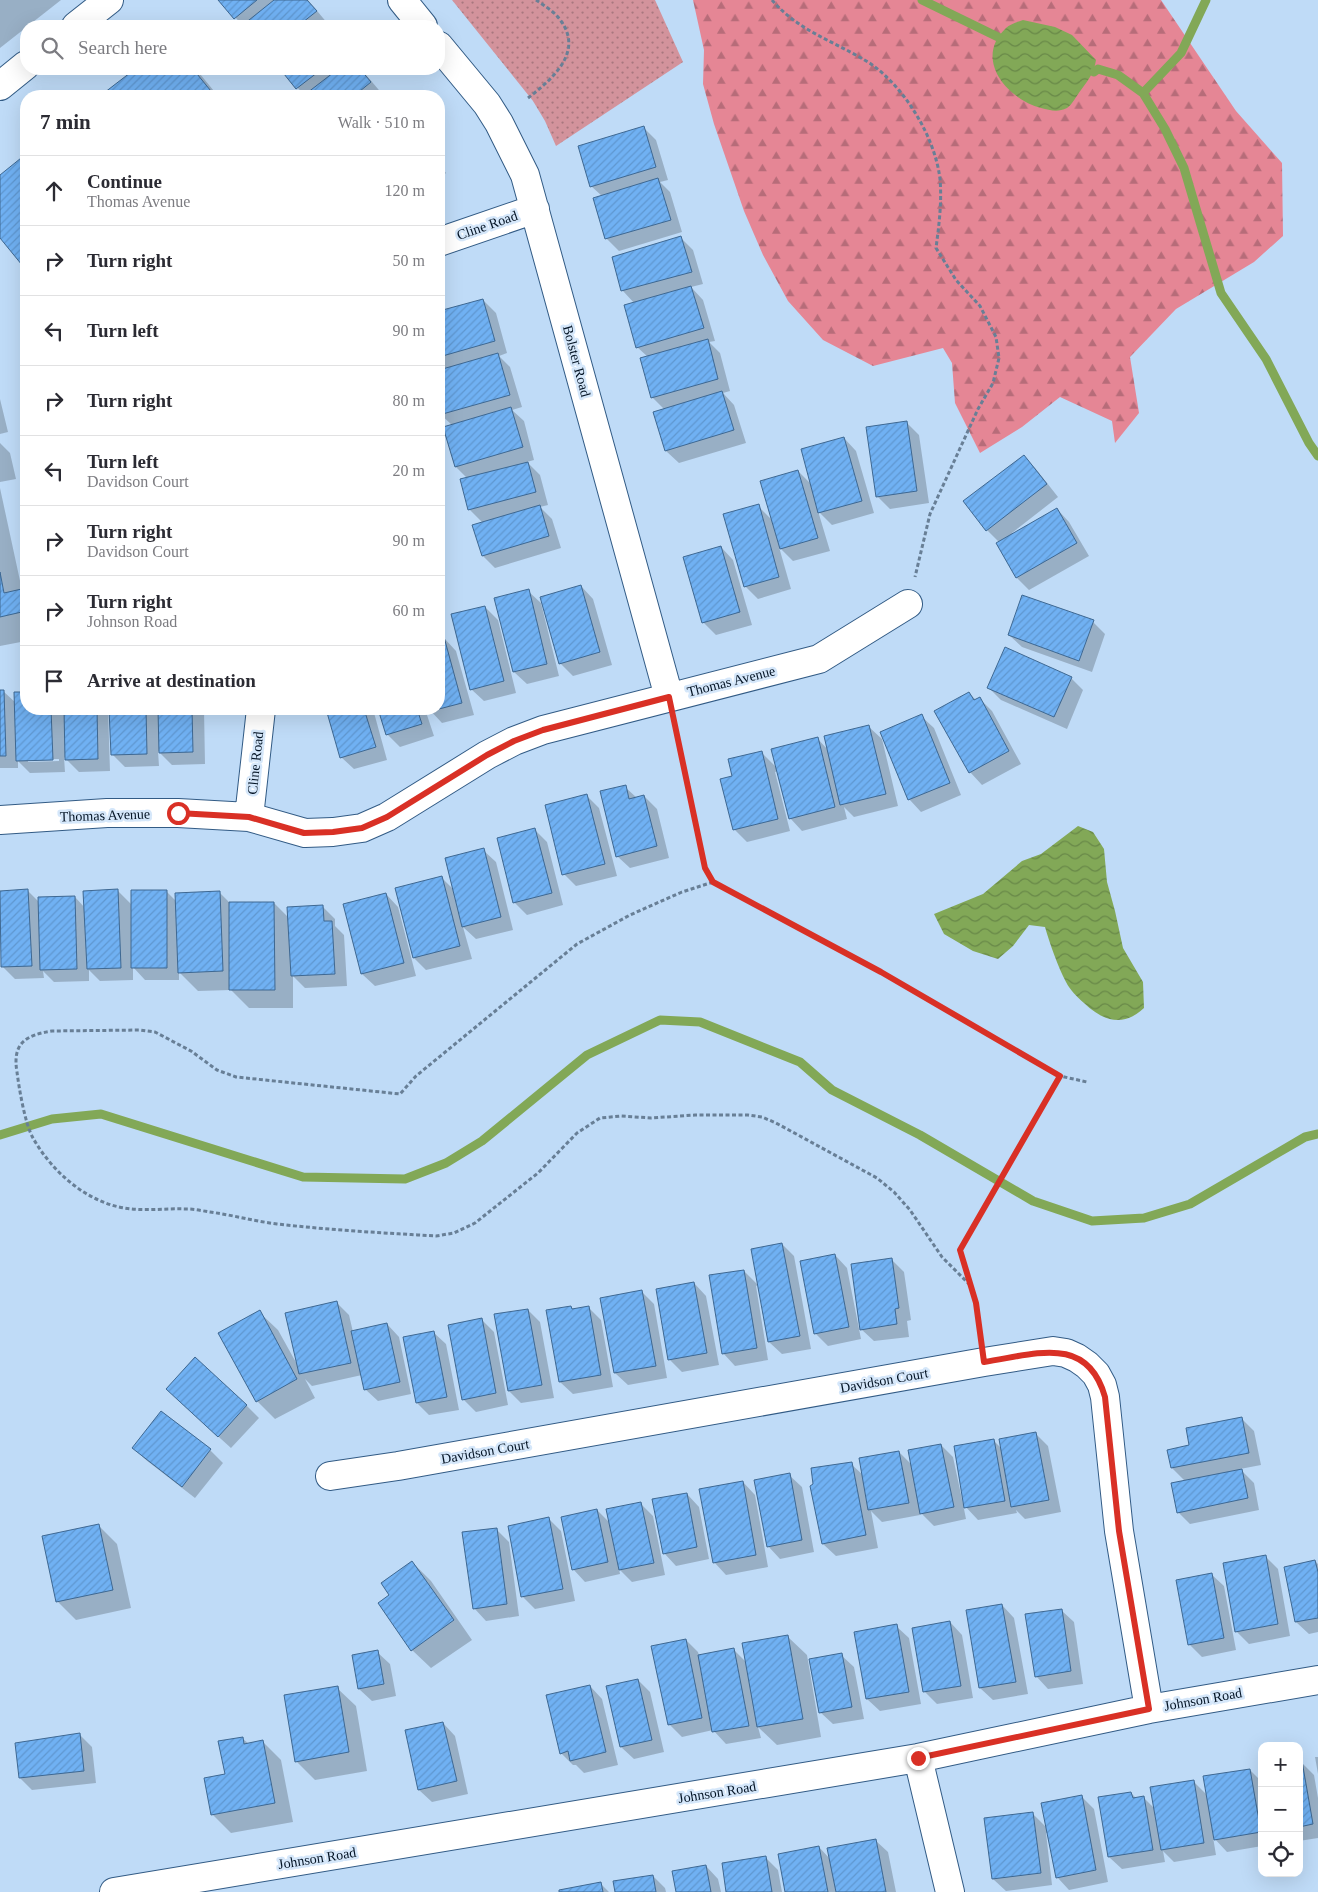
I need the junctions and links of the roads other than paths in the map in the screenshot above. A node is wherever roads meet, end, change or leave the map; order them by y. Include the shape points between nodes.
1 (109, 0) edge
2 (402, 0) edge
3 (84, 20) edge
4 (418, 20) edge
5 (445, 53) edge
6 (20, 70) edge
7 (0, 86) edge
8 (535, 209) junction
9 (445, 240) edge
10 (908, 604) road end
11 (669, 697) junction
12 (260, 715) edge
13 (249, 817) junction
14 (0, 820) edge
15 (330, 1476) dead end
16 (1318, 1680) edge
17 (1149, 1709) junction
18 (918, 1758) junction
19 (114, 1892) edge
20 (950, 1892) edge

1 - 3 street
2 - 4 street
5 - 8 street, Bolster Road via 500,123 525,175
6 - 7 street
8 - 9 street, Cline Road
8 - 11 street, Bolster Road
10 - 11 street, Thomas Avenue via 819,659
11 - 13 street, Thomas Avenue via 543,730 514,741 387,817 362,828 304,833
12 - 13 street, Cline Road
13 - 14 street, Thomas Avenue via 107,813
15 - 17 street, Davidson Court via 984,1362 1053,1351 1066,1353 1096,1374 1105,1397 1119,1531
16 - 17 street, Johnson Road
17 - 18 street, Johnson Road
18 - 19 street, Johnson Road
18 - 20 street

